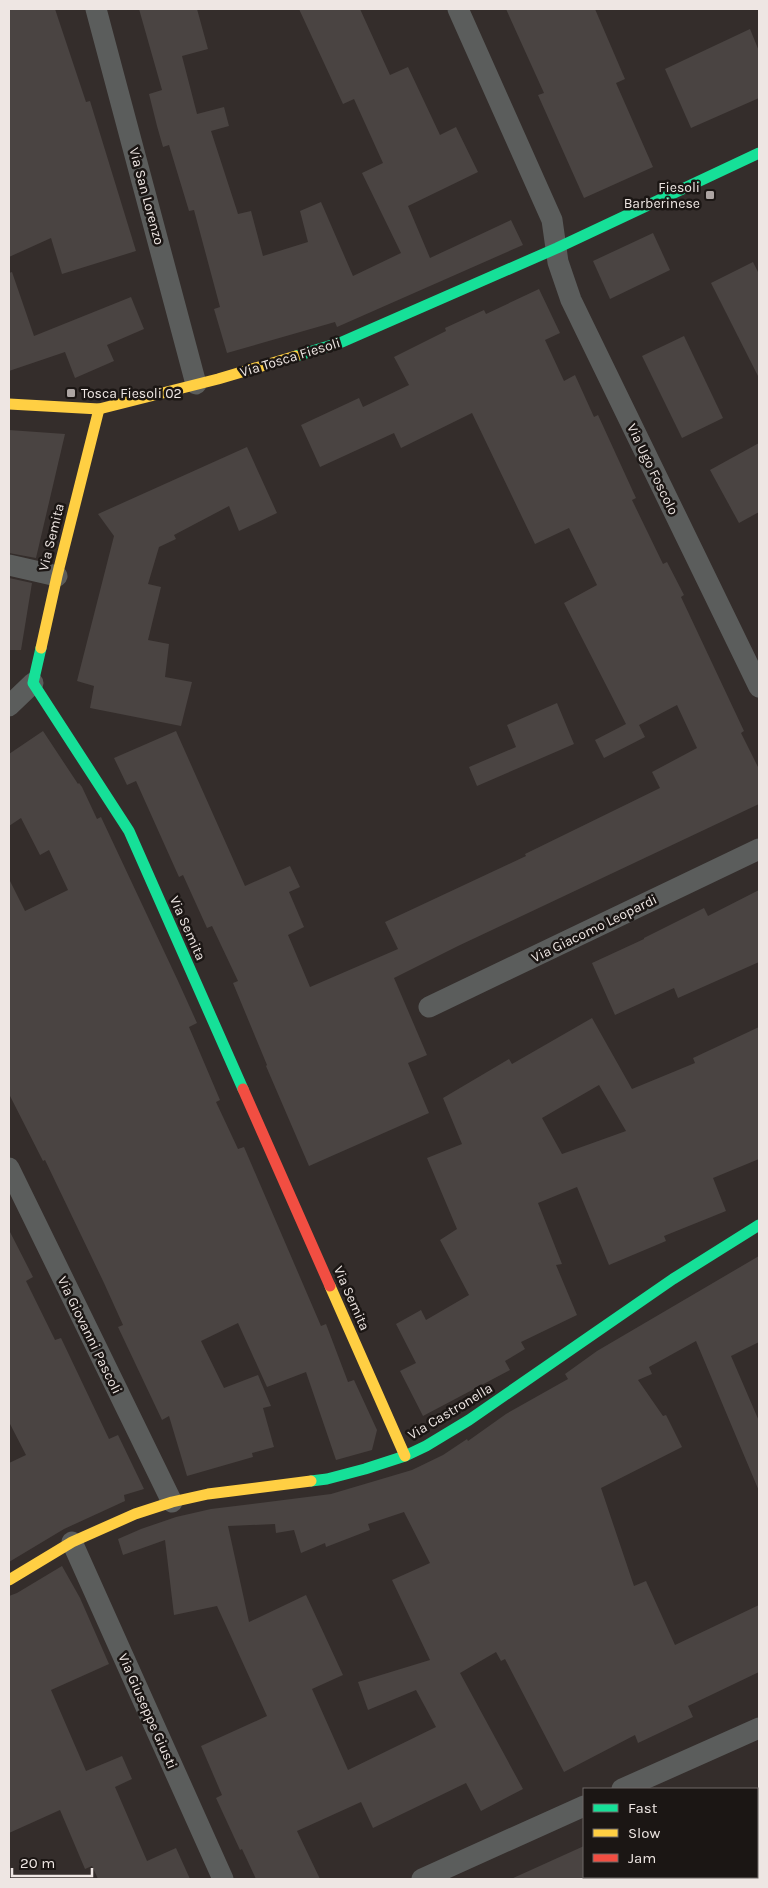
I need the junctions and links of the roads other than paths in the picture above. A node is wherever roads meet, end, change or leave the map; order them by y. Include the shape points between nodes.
1 (96, 9) edge
2 (458, 9) edge
3 (759, 153) edge
4 (557, 248) junction
5 (196, 384) junction
6 (9, 404) edge
7 (99, 409) junction
8 (9, 565) edge
9 (57, 576) junction
10 (33, 683) junction
11 (759, 687) edge
12 (9, 706) edge
13 (759, 849) edge
14 (429, 1007) dead end
15 (9, 1168) edge
16 (759, 1225) edge
17 (405, 1456) junction
18 (172, 1502) junction
19 (72, 1542) junction
20 (9, 1580) edge
21 (759, 1728) edge
22 (624, 1788) edge
23 (583, 1806) edge
24 (223, 1879) edge
25 (422, 1879) edge

1 - 5 street, Via San Lorenzo
2 - 4 street via 552,220
3 - 4 street, Via Tosca Fiesoli
4 - 5 street, Via Tosca Fiesoli via 361,335
4 - 11 street, Via Ugo Foscolo via 558,262 571,300
5 - 7 street, Via Tosca Fiesoli
6 - 7 street, Via Tosca Fiesoli
7 - 9 street, Via Semita
8 - 9 street
9 - 10 street, Via Semita
10 - 12 street
10 - 17 street, Via Semita via 129,831
13 - 14 street, Via Giacomo Leopardi
15 - 18 street, Via Giovanni Pascoli
16 - 17 street, Via Castronella via 673,1279 469,1420
17 - 18 street, Via Castronella via 327,1479 208,1494
18 - 19 street, Via Castronella via 135,1514
19 - 20 street, Via Castronella
19 - 24 street, Via Giuseppe Giusti
21 - 22 street
23 - 25 street

